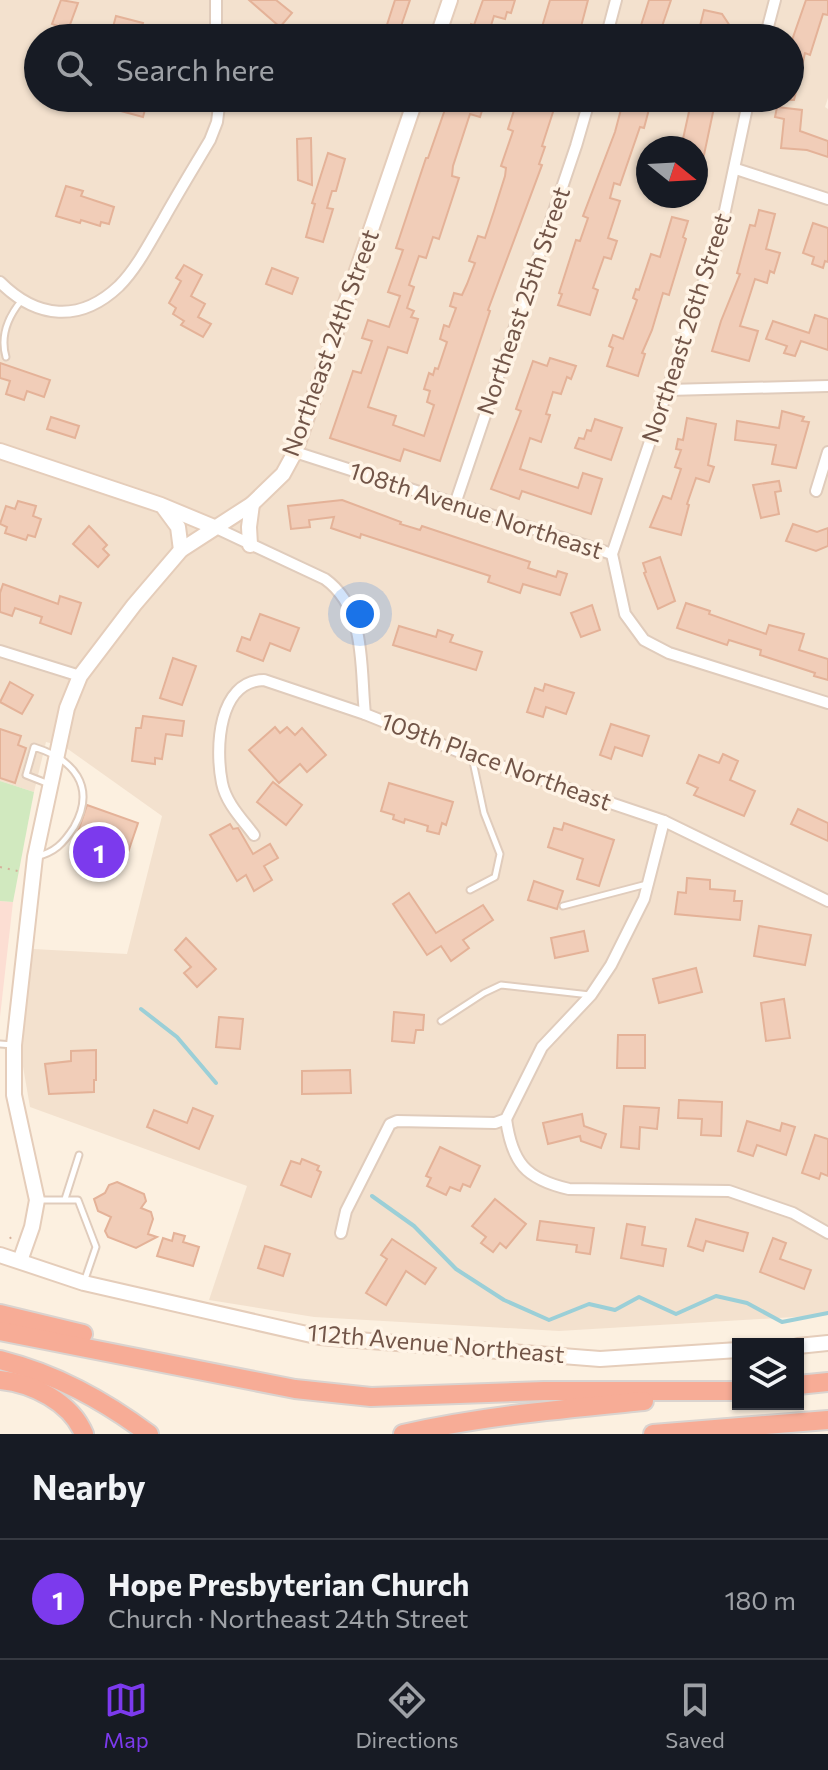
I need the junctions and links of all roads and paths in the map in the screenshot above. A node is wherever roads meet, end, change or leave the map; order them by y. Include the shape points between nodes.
1 (216, 0) edge
2 (450, 0) edge
3 (616, 0) edge
4 (771, 1) edge
5 (216, 24) edge
6 (442, 24) edge
7 (610, 24) edge
8 (767, 24) edge
9 (218, 112) edge
10 (411, 112) edge
11 (586, 112) edge
12 (746, 112) edge
13 (736, 169) junction
14 (828, 199) edge
15 (1, 285) edge
16 (21, 301) junction
17 (6, 357) dead end
18 (828, 386) edge
19 (668, 390) junction
20 (0, 451) edge
21 (295, 452) junction
22 (828, 452) edge
23 (816, 491) dead end
24 (252, 504) junction
25 (455, 504) junction
26 (161, 505) junction
27 (214, 527) junction
28 (250, 545) junction
29 (181, 550) junction
30 (612, 554) junction
31 (0, 651) edge
32 (80, 676) junction
33 (828, 703) edge
34 (365, 714) junction
35 (56, 754) junction
36 (472, 757) junction
37 (49, 784) junction
38 (664, 821) junction
39 (254, 835) dead end
40 (35, 857) junction
41 (0, 867) edge
42 (24, 871) dead end
43 (648, 884) junction
44 (470, 890) dead end
45 (828, 901) edge
46 (563, 906) dead end
47 (591, 995) junction
48 (441, 1021) dead end
49 (7, 1045) edge
50 (506, 1119) junction
51 (79, 1155) dead end
52 (65, 1199) junction
53 (37, 1200) junction
54 (341, 1233) dead end
55 (828, 1233) edge
56 (0, 1255) edge
57 (20, 1261) junction
58 (84, 1283) junction
59 (0, 1314) edge
60 (0, 1331) edge
61 (828, 1343) edge
62 (804, 1345) edge
63 (732, 1350) edge
64 (0, 1360) edge
65 (248, 1379) junction
66 (0, 1380) edge
67 (828, 1382) edge
68 (804, 1384) edge
69 (732, 1392) edge
70 (732, 1393) edge
71 (828, 1420) edge
72 (790, 1424) junction
73 (84, 1434) edge
74 (149, 1434) edge
75 (403, 1434) edge
76 (653, 1434) edge
77 (748, 1434) edge

1 - 5 street
2 - 6 main road
3 - 7 street
4 - 8 street
9 - 16 street via 210,140 120,285 80,311 43,311
10 - 21 main road, Northeast 24th Street
11 - 25 street, Northeast 25th Street
12 - 13 street, Northeast 26th Street
13 - 14 street
13 - 19 street, Northeast 26th Street
15 - 16 street
16 - 17 lane via 2,343
18 - 19 street
19 - 30 street, Northeast 26th Street
20 - 26 main road
21 - 24 main road, Northeast 24th Street via 283,474
21 - 25 street, 108th Avenue Northeast
22 - 23 street
24 - 27 main road, Northeast 24th Street
24 - 28 main road
25 - 30 street, 108th Avenue Northeast
26 - 27 main road
26 - 29 main road via 178,527
27 - 28 street, 109th Place Northeast
27 - 29 main road, Northeast 24th Street
28 - 34 street, 109th Place Northeast via 325,579 349,602 358,630
29 - 32 main road, Northeast 24th Street
30 - 33 street, 108th Avenue Northeast via 625,614 644,640 669,653
31 - 32 street
32 - 35 main road, Northeast 24th Street
34 - 36 street, 109th Place Northeast
34 - 39 street via 264,680 243,686 223,715 222,783
35 - 37 main road, Northeast 24th Street
35 - 37 lane via 34,747 26,775
35 - 40 lane via 81,782 81,812 59,848
36 - 38 street, 109th Place Northeast
36 - 44 lane via 484,813 500,854 495,877
37 - 40 main road, Northeast 24th Street
38 - 43 street
38 - 45 street, 109th Place Northeast
40 - 49 main road, Northeast 24th Street
41 - 42 path
43 - 46 lane
43 - 47 street via 611,965
47 - 48 lane via 501,985
47 - 50 street via 542,1047
49 - 53 main road, Northeast 24th Street
50 - 54 street via 390,1124 346,1211
50 - 55 street via 510,1148 520,1164 552,1185 729,1191 793,1213
51 - 52 lane
52 - 53 lane
52 - 58 lane via 78,1200 96,1247
53 - 57 main road, Northeast 24th Street
56 - 57 main road, 112th Avenue Northeast
57 - 58 main road, 112th Avenue Northeast
58 - 63 main road, 112th Avenue Northeast via 320,1337 600,1359
59 - 65 highway
60 - 65 highway
61 - 62 main road
64 - 74 highway via 100,1399
65 - 69 highway via 371,1397
66 - 73 highway via 32,1387 61,1404
67 - 68 highway
70 - 75 highway via 544,1411
71 - 72 highway
72 - 76 highway
72 - 77 highway

